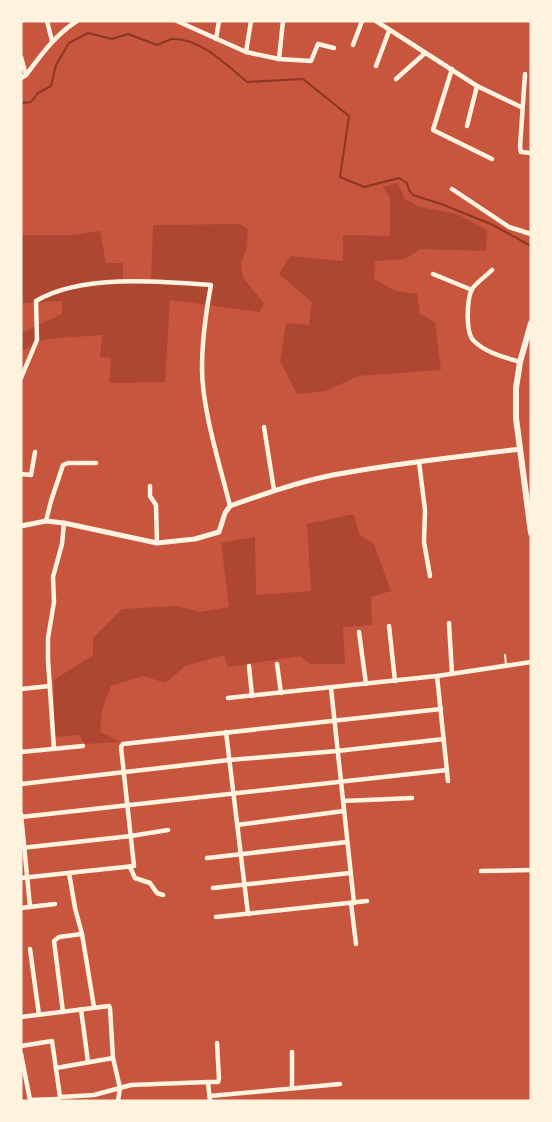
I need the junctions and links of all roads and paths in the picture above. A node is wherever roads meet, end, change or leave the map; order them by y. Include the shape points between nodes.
1 (47, 21) edge
2 (77, 21) edge
3 (177, 21) edge
4 (219, 21) edge
5 (251, 21) edge
6 (283, 21) edge
7 (362, 21) edge
8 (376, 21) edge
9 (185, 22) edge
10 (389, 31) junction
11 (216, 39) junction
12 (52, 42) junction
13 (352, 45) dead end
14 (334, 48) dead end
15 (246, 52) junction
16 (424, 54) junction
17 (21, 57) edge
18 (279, 59) junction
19 (376, 66) dead end
20 (452, 69) junction
21 (525, 74) dead end
22 (24, 77) edge
23 (396, 79) dead end
24 (477, 86) junction
25 (521, 107) junction
26 (467, 126) dead end
27 (531, 153) edge
28 (492, 159) dead end
29 (452, 189) dead end
30 (531, 234) edge
31 (492, 270) dead end
32 (433, 274) dead end
33 (472, 290) junction
34 (531, 323) edge
35 (520, 362) junction
36 (21, 378) edge
37 (264, 427) dead end
38 (520, 449) junction
39 (35, 452) dead end
40 (419, 462) junction
41 (96, 463) dead end
42 (21, 474) edge
43 (150, 486) dead end
44 (274, 490) junction
45 (230, 506) junction
46 (46, 521) junction
47 (64, 523) junction
48 (21, 526) edge
49 (531, 533) edge
50 (157, 542) junction
51 (430, 576) dead end
52 (449, 623) dead end
53 (389, 626) dead end
54 (360, 632) dead end
55 (505, 655) dead end
56 (531, 662) edge
57 (277, 664) dead end
58 (506, 665) junction
59 (249, 666) dead end
60 (452, 674) junction
61 (437, 676) junction
62 (395, 681) junction
63 (366, 684) junction
64 (50, 686) junction
65 (331, 688) junction
66 (21, 689) edge
67 (281, 693) junction
68 (252, 696) junction
69 (228, 698) dead end
70 (441, 709) junction
71 (334, 721) junction
72 (226, 732) junction
73 (444, 739) junction
74 (83, 746) dead end
75 (54, 749) junction
76 (338, 751) junction
77 (21, 752) edge
78 (229, 760) junction
79 (447, 770) junction
80 (123, 772) junction
81 (341, 781) junction
82 (448, 781) dead end
83 (21, 784) edge
84 (233, 793) junction
85 (412, 798) dead end
86 (343, 801) junction
87 (127, 805) junction
88 (344, 811) junction
89 (21, 816) edge
90 (237, 825) junction
91 (168, 830) dead end
92 (131, 836) junction
93 (347, 842) junction
94 (23, 848) edge
95 (240, 854) junction
96 (207, 858) dead end
97 (132, 867) junction
98 (531, 870) edge
99 (481, 871) dead end
100 (69, 873) junction
101 (350, 873) junction
102 (28, 877) junction
103 (21, 878) edge
104 (244, 884) junction
105 (213, 888) dead end
106 (164, 895) dead end
107 (367, 901) dead end
108 (352, 903) junction
109 (55, 904) dead end
110 (30, 907) junction
111 (21, 908) edge
112 (248, 914) junction
113 (216, 917) dead end
114 (82, 934) junction
115 (356, 944) dead end
116 (30, 949) dead end
117 (94, 1007) junction
118 (81, 1009) junction
119 (63, 1012) junction
120 (39, 1015) junction
121 (21, 1017) edge
122 (217, 1043) dead end
123 (21, 1046) edge
124 (292, 1052) dead end
125 (21, 1054) edge
126 (113, 1058) junction
127 (88, 1062) junction
128 (56, 1068) junction
129 (208, 1082) junction
130 (340, 1084) dead end
131 (120, 1088) junction
132 (292, 1088) junction
133 (94, 1098) edge
134 (210, 1098) edge
135 (58, 1099) edge
136 (30, 1100) edge
137 (118, 1101) edge

1 - 12 street
2 - 12 street
3 - 9 street
4 - 11 street
5 - 15 street
6 - 18 street
7 - 13 street
8 - 10 street
9 - 11 street
10 - 16 street
10 - 19 street
11 - 15 street
12 - 22 street
14 - 18 street via 317,45 311,61
15 - 18 street
16 - 20 street
16 - 23 street
17 - 22 street
20 - 24 street
20 - 28 street via 433,130
21 - 25 street
24 - 25 street
24 - 26 street
25 - 27 street via 520,149
29 - 30 street via 509,227
31 - 33 street
32 - 33 street
33 - 35 street via 467,318 468,333 474,342 494,354
34 - 35 main road
35 - 38 main road via 516,388
36 - 45 street via 37,340 36,301 44,296 90,282 152,281 211,285 204,322 202,370 207,407
37 - 44 street
38 - 40 street
38 - 49 main road
39 - 42 street via 31,475
40 - 44 street via 333,475
40 - 51 street via 425,510 424,542
41 - 46 street via 63,465
43 - 50 street via 150,496 156,505
44 - 45 street
45 - 50 street via 219,532
46 - 47 street
46 - 48 street
47 - 50 street
47 - 64 street via 53,577 54,602 48,638
52 - 60 street
53 - 62 street
54 - 63 street
55 - 58 lane
56 - 58 street
57 - 67 street
58 - 60 street
59 - 68 street
60 - 61 street
61 - 62 street
61 - 70 street
62 - 63 street
63 - 65 street
64 - 66 street
64 - 75 street
65 - 67 street
65 - 71 street
67 - 68 street
68 - 69 street
70 - 71 street
70 - 73 street
71 - 72 street
71 - 76 street
72 - 78 street
72 - 80 street via 122,744
73 - 76 street
73 - 79 street
74 - 75 street
75 - 77 street
76 - 78 street
76 - 81 street
78 - 80 street
78 - 84 street
79 - 81 street
79 - 82 street
80 - 83 street
80 - 87 street
81 - 84 street
81 - 86 street
84 - 87 street
84 - 90 street
85 - 86 street
86 - 88 street
87 - 89 street
87 - 92 street
88 - 90 street
88 - 93 street
89 - 94 street
90 - 95 street
91 - 92 street
92 - 94 street
92 - 97 street
93 - 95 street
93 - 101 street
94 - 102 street
95 - 96 street
95 - 104 street
97 - 100 street
97 - 106 street via 136,878 150,883 157,893
98 - 99 street
100 - 102 street
100 - 114 street
101 - 104 street
101 - 108 street
102 - 103 street
102 - 110 street
104 - 105 street
104 - 112 street
107 - 108 street
108 - 112 street
108 - 115 street
109 - 110 street
110 - 111 street
112 - 113 street
114 - 117 street
114 - 119 street via 54,941
116 - 120 street
117 - 118 street
117 - 126 street via 110,1008
118 - 119 street
118 - 127 street
119 - 120 street
120 - 121 street
122 - 129 street via 219,1079
123 - 128 street via 52,1040
124 - 132 street
125 - 136 street
126 - 127 street
126 - 131 street
127 - 128 street
128 - 135 street
129 - 131 street
129 - 134 street
130 - 132 street
131 - 133 street
131 - 137 street
132 - 134 street
133 - 135 street
135 - 136 street

